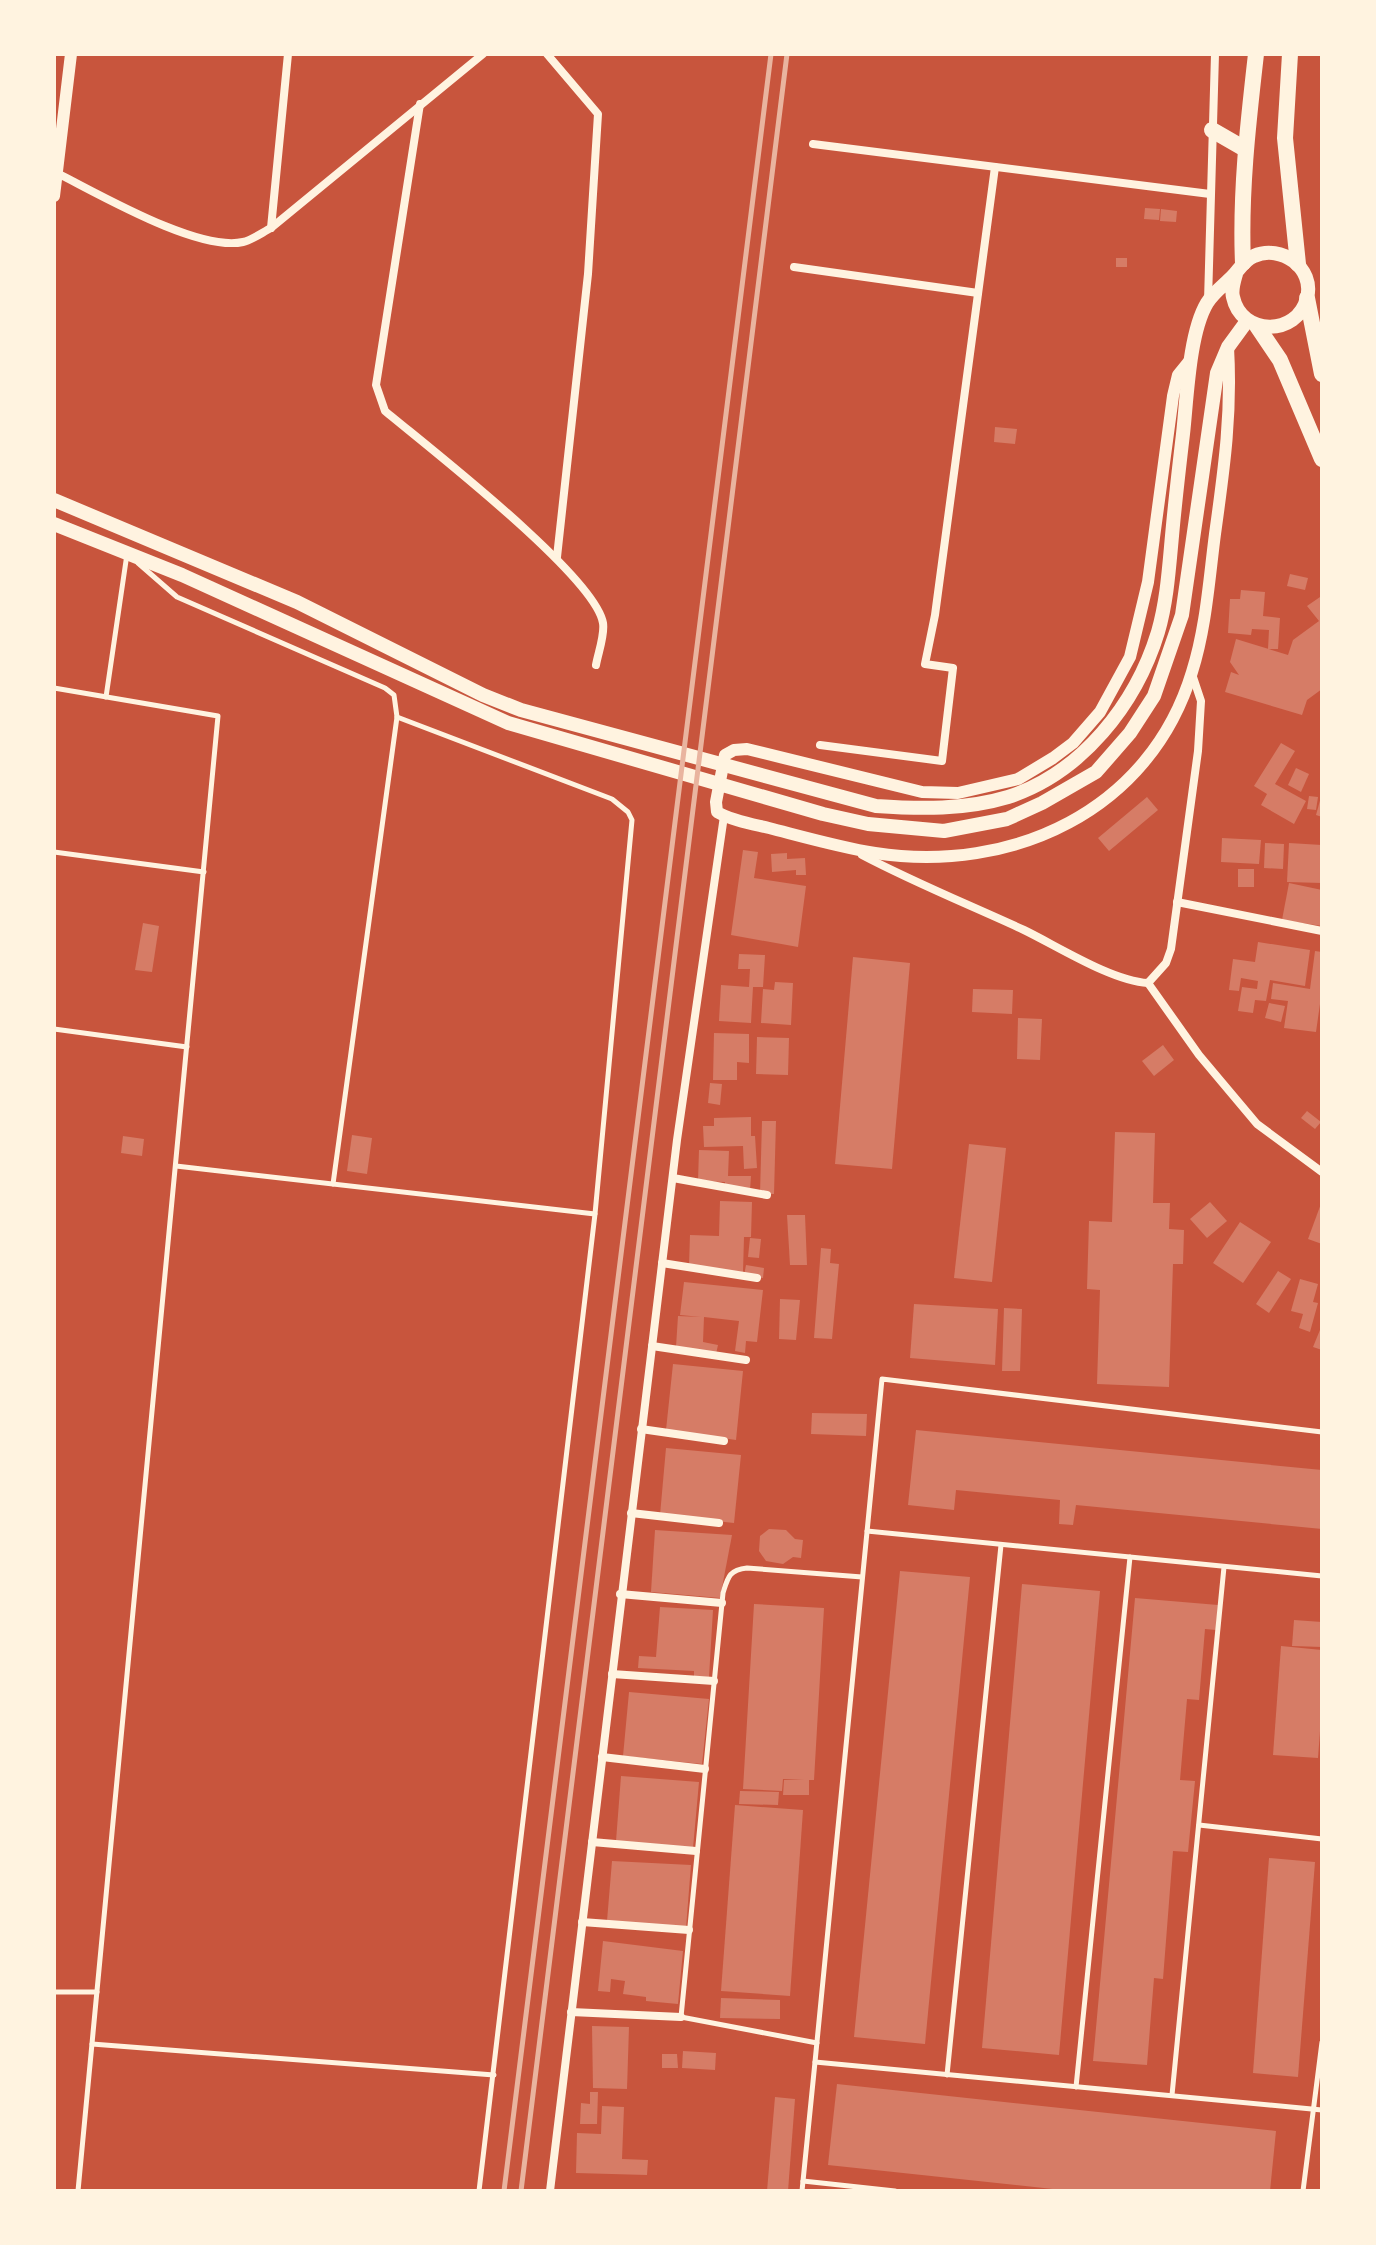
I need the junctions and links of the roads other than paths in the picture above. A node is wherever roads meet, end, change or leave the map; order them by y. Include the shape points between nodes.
1 (71, 54) edge
2 (288, 54) edge
3 (483, 54) edge
4 (547, 54) edge
5 (1215, 54) edge
6 (1256, 54) edge
7 (1290, 54) edge
8 (420, 104) junction
9 (1212, 130) junction
10 (813, 144) dead end
11 (1245, 149) junction
12 (995, 167) junction
13 (57, 173) junction
14 (1210, 194) junction
15 (54, 196) edge
16 (271, 228) junction
17 (1298, 264) junction
18 (794, 267) dead end
19 (1239, 268) junction
20 (978, 293) junction
21 (1307, 298) junction
22 (1208, 301) junction
23 (1252, 323) junction
24 (1228, 347) junction
25 (1191, 359) junction
26 (1322, 374) edge
27 (1322, 459) edge
28 (54, 500) edge
29 (54, 524) edge
30 (127, 553) junction
31 (557, 557) junction
32 (596, 665) dead end
33 (1192, 673) junction
34 (54, 688) edge
35 (106, 697) junction
36 (397, 717) junction
37 (820, 745) dead end
38 (724, 816) junction
39 (851, 849) junction
40 (54, 852) edge
41 (204, 872) junction
42 (1177, 902) junction
43 (1322, 931) edge
44 (1148, 983) junction
45 (54, 1029) edge
46 (187, 1047) junction
47 (176, 1166) junction
48 (1322, 1172) edge
49 (673, 1178) junction
50 (333, 1184) junction
51 (767, 1195) dead end
52 (595, 1214) junction
53 (662, 1263) junction
54 (757, 1278) dead end
55 (652, 1346) junction
56 (746, 1360) dead end
57 (641, 1429) junction
58 (1322, 1432) edge
59 (724, 1441) dead end
60 (631, 1513) junction
61 (719, 1523) dead end
62 (867, 1531) junction
63 (1001, 1545) junction
64 (1130, 1557) junction
65 (1224, 1567) junction
66 (1322, 1576) edge
67 (863, 1577) junction
68 (620, 1594) junction
69 (722, 1603) junction
70 (612, 1674) junction
71 (714, 1681) junction
72 (602, 1757) junction
73 (705, 1769) junction
74 (1199, 1825) junction
75 (1322, 1839) edge
76 (592, 1842) junction
77 (696, 1851) junction
78 (582, 1922) junction
79 (689, 1930) junction
80 (54, 1992) edge
81 (97, 1992) junction
82 (571, 2012) junction
83 (681, 2017) junction
84 (1322, 2042) edge
85 (817, 2043) junction
86 (92, 2044) junction
87 (815, 2062) junction
88 (494, 2075) junction
89 (947, 2075) junction
90 (1076, 2087) junction
91 (1172, 2096) junction
92 (1314, 2109) junction
93 (1322, 2110) edge
94 (803, 2181) junction
95 (78, 2191) edge
96 (479, 2191) edge
97 (550, 2191) edge
98 (802, 2191) edge
99 (895, 2191) edge
100 (1303, 2191) edge

1 - 13 street
2 - 16 street
3 - 8 street
4 - 31 street via 598,114 588,274
5 - 9 street
6 - 11 highway
7 - 17 highway via 1285,138
8 - 16 street
8 - 31 street via 376,385 385,411
9 - 11 highway
9 - 14 street
10 - 12 street
11 - 19 highway
12 - 14 street
12 - 20 street
13 - 15 street
13 - 16 street via 193,236 243,242
14 - 22 street
17 - 19 main road via 1272,252 1254,255
17 - 21 main road via 1308,283
18 - 20 street
19 - 22 main road
19 - 23 main road via 1232,295 1239,312
20 - 37 street via 925,664 953,668 942,761
21 - 23 main road via 1289,323
21 - 26 highway
22 - 25 main road
23 - 24 main road
23 - 27 highway via 1280,360
24 - 30 main road via 1217,373 1182,615 1154,696 1096,772 1042,803 979,826 944,831 868,824 508,723
24 - 33 street via 1230,428
25 - 28 main road via 1167,586 1144,669 1112,723 1070,763 1011,796 983,803 919,809 876,806 521,710 297,602
25 - 38 street via 1178,375 1173,396 1148,582 1130,657 1100,712 1073,743 1018,779 958,793 922,792 734,750 725,755 716,802 717,812
29 - 30 main road
30 - 35 lane
30 - 36 lane via 177,597 385,688 394,695
31 - 32 street via 588,594 603,623
33 - 39 street via 1153,750 1119,787 1067,825 1009,848 949,858
33 - 42 street via 1201,701 1198,751
34 - 35 lane
35 - 41 lane via 218,716
36 - 50 lane
36 - 52 lane via 612,799 632,820
38 - 39 street
38 - 49 street
39 - 44 street via 1118,976
40 - 41 lane
41 - 46 lane
42 - 43 street
42 - 44 street via 1166,963
44 - 48 street via 1257,1124
45 - 46 lane
46 - 47 lane
47 - 50 lane
47 - 81 lane
49 - 51 street
49 - 53 street
50 - 52 lane
52 - 88 lane
53 - 54 street
53 - 55 street
55 - 56 street
55 - 57 street
57 - 59 street
57 - 60 street
58 - 62 lane via 882,1379
60 - 61 street
60 - 68 street
62 - 63 lane
62 - 67 lane
63 - 64 lane
63 - 89 lane
64 - 65 lane
64 - 90 lane
65 - 66 lane
65 - 74 lane
67 - 69 lane via 735,1570 728,1576
67 - 85 lane
68 - 69 street
68 - 70 street
69 - 71 lane
70 - 71 street
70 - 72 street
71 - 73 lane
72 - 73 street
72 - 76 street
73 - 77 lane
74 - 75 lane
74 - 91 lane
76 - 77 street
76 - 78 street
77 - 79 lane
78 - 79 street
78 - 82 street
79 - 83 lane
80 - 81 lane
81 - 86 lane
82 - 83 street
82 - 97 street
83 - 85 lane
84 - 92 lane
85 - 87 lane
86 - 88 lane
86 - 95 lane
87 - 89 lane
87 - 94 lane
88 - 96 lane
89 - 90 lane
90 - 91 lane
91 - 92 lane
92 - 93 lane
92 - 100 lane
94 - 98 lane
94 - 99 lane

